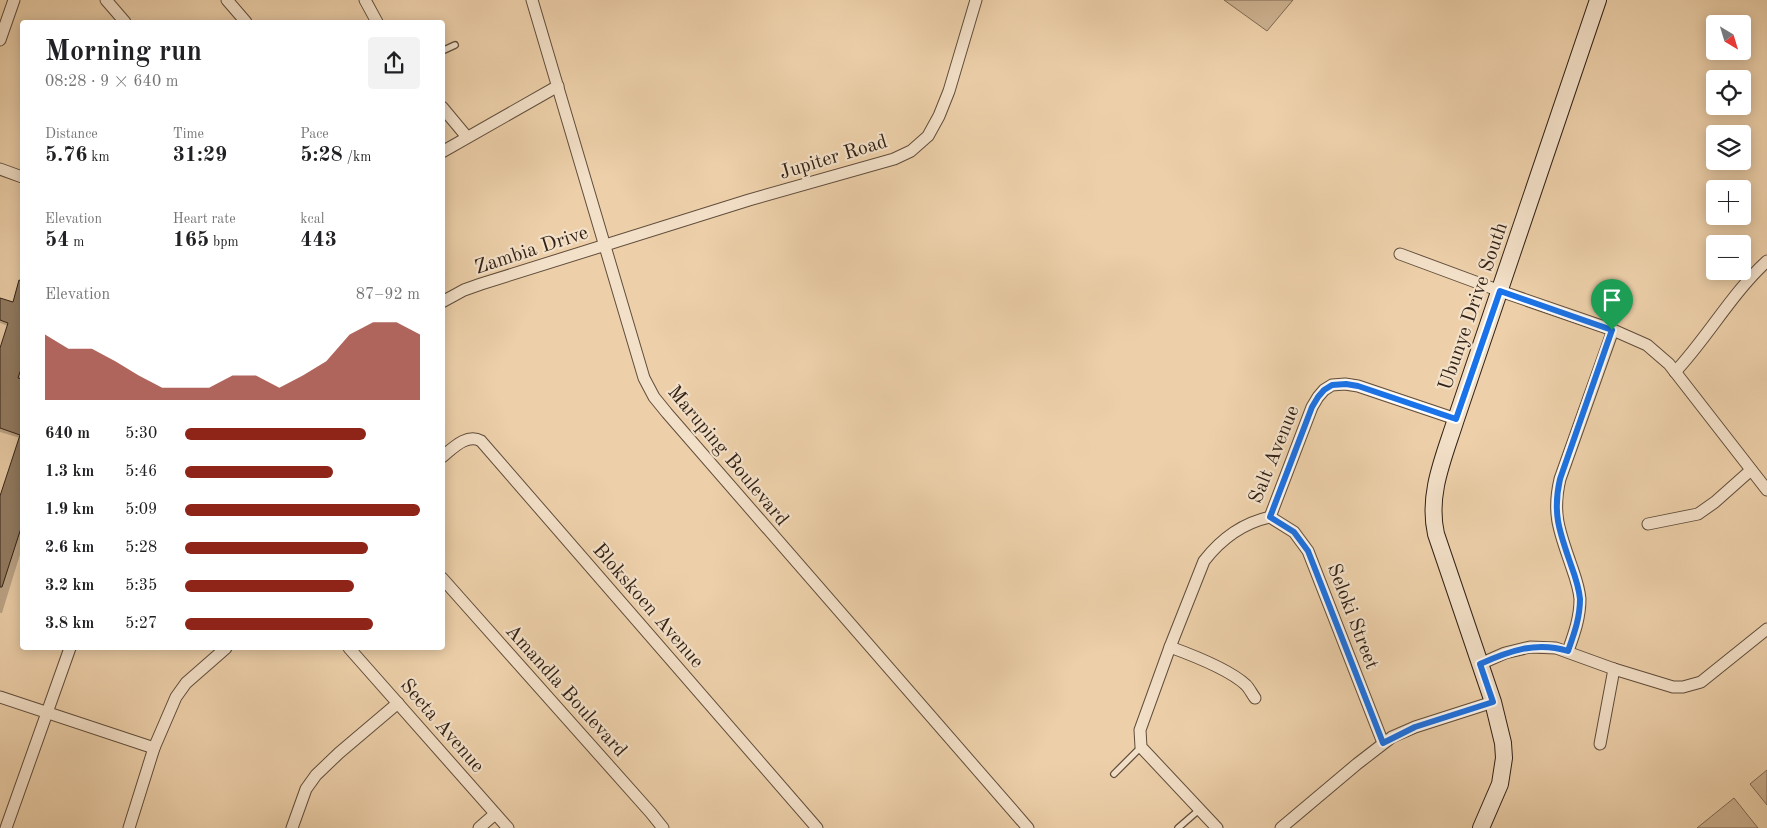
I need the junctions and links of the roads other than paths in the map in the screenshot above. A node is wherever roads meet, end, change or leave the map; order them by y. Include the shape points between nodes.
1 (14, 0) edge
2 (106, 0) edge
3 (227, 0) edge
4 (365, 0) edge
5 (532, 0) edge
6 (976, 0) edge
7 (1598, 0) edge
8 (124, 20) edge
9 (244, 20) edge
10 (377, 20) edge
11 (0, 40) edge
12 (455, 45) dead end
13 (445, 50) edge
14 (558, 86) junction
15 (445, 111) edge
16 (467, 137) junction
17 (445, 150) edge
18 (0, 169) edge
19 (20, 176) edge
20 (604, 245) junction
21 (1400, 254) dead end
22 (1767, 261) edge
23 (1500, 291) junction
24 (445, 300) edge
25 (1612, 330) junction
26 (1675, 372) junction
27 (1456, 419) junction
28 (445, 455) edge
29 (1751, 470) junction
30 (1767, 490) edge
31 (1270, 517) junction
32 (1648, 524) dead end
33 (445, 581) edge
34 (1767, 629) edge
35 (1170, 647) junction
36 (69, 650) edge
37 (224, 650) edge
38 (351, 650) edge
39 (1568, 651) junction
40 (1480, 664) junction
41 (1614, 669) junction
42 (0, 696) edge
43 (1255, 698) dead end
44 (1493, 702) junction
45 (398, 703) junction
46 (46, 712) junction
47 (1383, 743) junction
48 (1600, 744) dead end
49 (1141, 747) junction
50 (154, 748) junction
51 (1114, 774) dead end
52 (1200, 809) junction
53 (495, 814) junction
54 (1025, 826) edge
55 (6, 828) edge
56 (129, 828) edge
57 (292, 828) edge
58 (479, 828) edge
59 (508, 828) edge
60 (663, 828) edge
61 (817, 828) edge
62 (1178, 828) edge
63 (1217, 828) edge
64 (1281, 828) edge
65 (1481, 828) edge

1 - 11 street
2 - 8 street
3 - 9 street
4 - 10 street
5 - 14 street, Maruping Boulevard
6 - 20 street, Jupiter Road via 940,116 928,136 911,151 894,159
7 - 23 street, Ubunye Drive South
12 - 13 lane
14 - 16 street
14 - 20 street, Maruping Boulevard
15 - 16 street
16 - 17 street
18 - 19 street
20 - 24 street, Zambia Drive via 481,284
20 - 54 street, Maruping Boulevard via 644,378 654,397
21 - 23 street
22 - 26 street via 1745,283
23 - 25 street
23 - 27 street, Ubunye Drive South
25 - 26 street via 1647,345
25 - 39 street via 1556,497 1556,517 1580,597 1580,613
26 - 29 street
27 - 31 street, Salt Avenue via 1358,386 1332,385 1324,390 1312,407
27 - 40 street, Ubunye Drive South via 1438,474 1432,518
28 - 61 street, Blokskoen Avenue via 464,441 473,438 481,441
29 - 30 street
29 - 32 street via 1698,514
31 - 35 street, Salt Avenue via 1234,532 1212,551 1199,572
31 - 47 street, Seloki Street via 1294,532 1308,551
33 - 60 street, Amandla Boulevard
34 - 41 street via 1711,675 1692,686 1673,686
35 - 43 street via 1231,675 1246,685
35 - 49 street, Salt Avenue via 1140,730
36 - 46 street
37 - 50 street via 180,690
38 - 45 street, Seeta Avenue
39 - 40 street via 1530,647
39 - 41 street
40 - 44 street, Ubunye Drive South
41 - 48 street
42 - 46 street
44 - 47 street via 1415,727
44 - 65 street, Ubunye Drive South via 1503,743 1503,770 1495,799
45 - 53 street, Seeta Avenue
45 - 57 street via 316,775 306,789
46 - 50 street
46 - 55 street
47 - 64 street
49 - 51 lane
49 - 52 street
50 - 56 street
52 - 62 lane
52 - 63 street
53 - 58 street
53 - 59 street, Seeta Avenue

